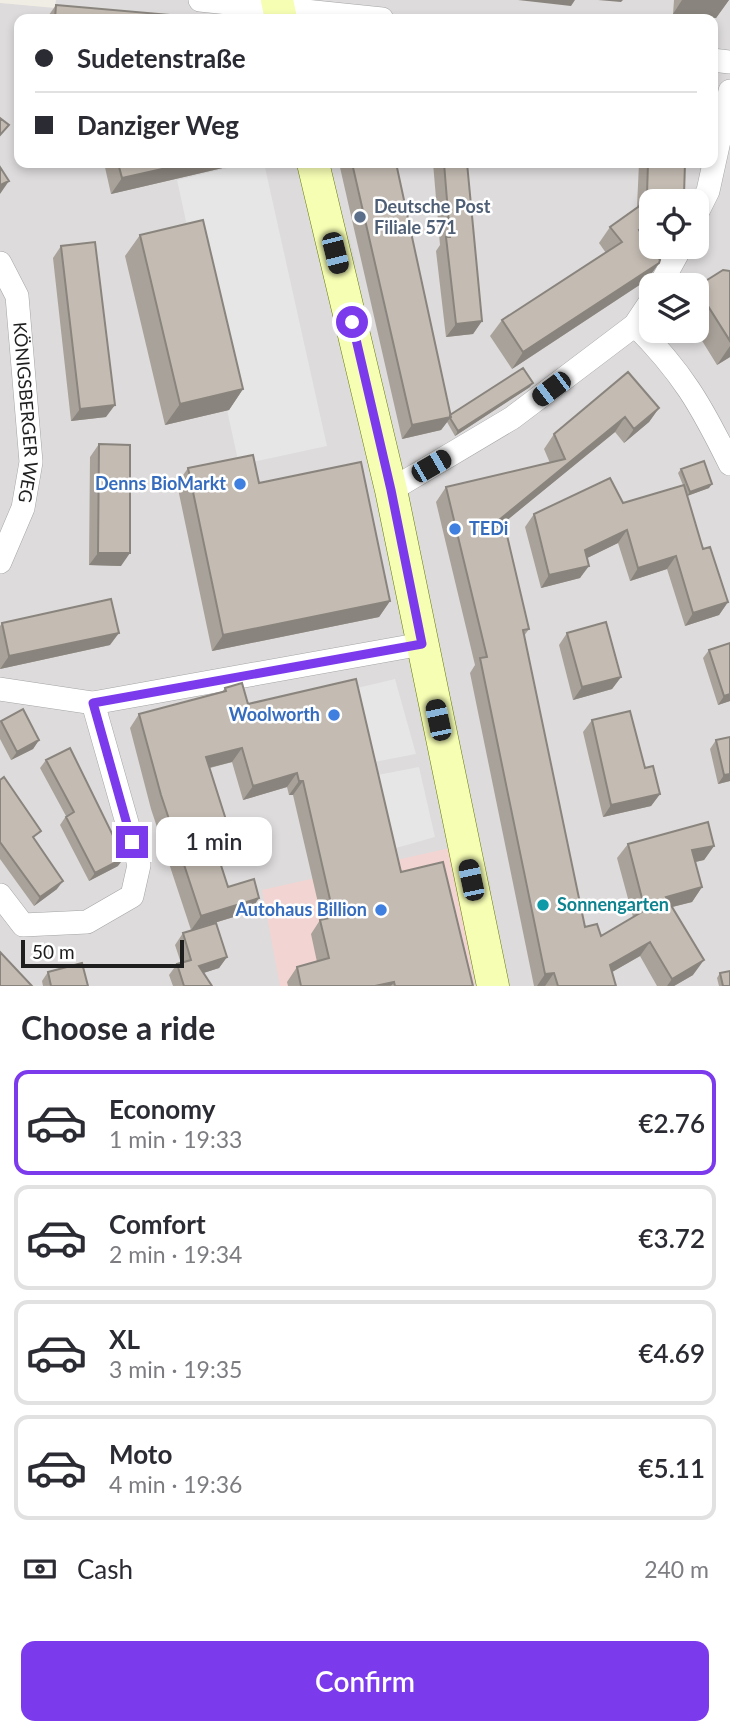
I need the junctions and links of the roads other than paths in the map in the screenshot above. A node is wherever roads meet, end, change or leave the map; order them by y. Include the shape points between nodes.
1 (200, 0) edge
2 (279, 9) edge
3 (330, 14) edge
4 (730, 90) edge
5 (718, 145) edge
6 (314, 168) edge
7 (713, 168) edge
8 (708, 189) edge
9 (0, 263) edge
10 (639, 319) edge
11 (635, 325) junction
12 (730, 464) edge
13 (391, 490) junction
14 (0, 562) edge
15 (422, 644) junction
16 (0, 689) edge
17 (93, 703) junction
18 (0, 895) edge
19 (493, 986) edge

1 - 2 street
2 - 3 street
4 - 5 street
6 - 13 street
7 - 8 street
9 - 14 street, KÖNIGSBERGER WEG via 17,296 31,462 23,508
10 - 11 street
11 - 12 street via 698,398
11 - 13 street via 512,418
13 - 15 street
15 - 17 street
15 - 19 street
16 - 17 street
17 - 18 street via 139,865 132,897 87,922 23,925

